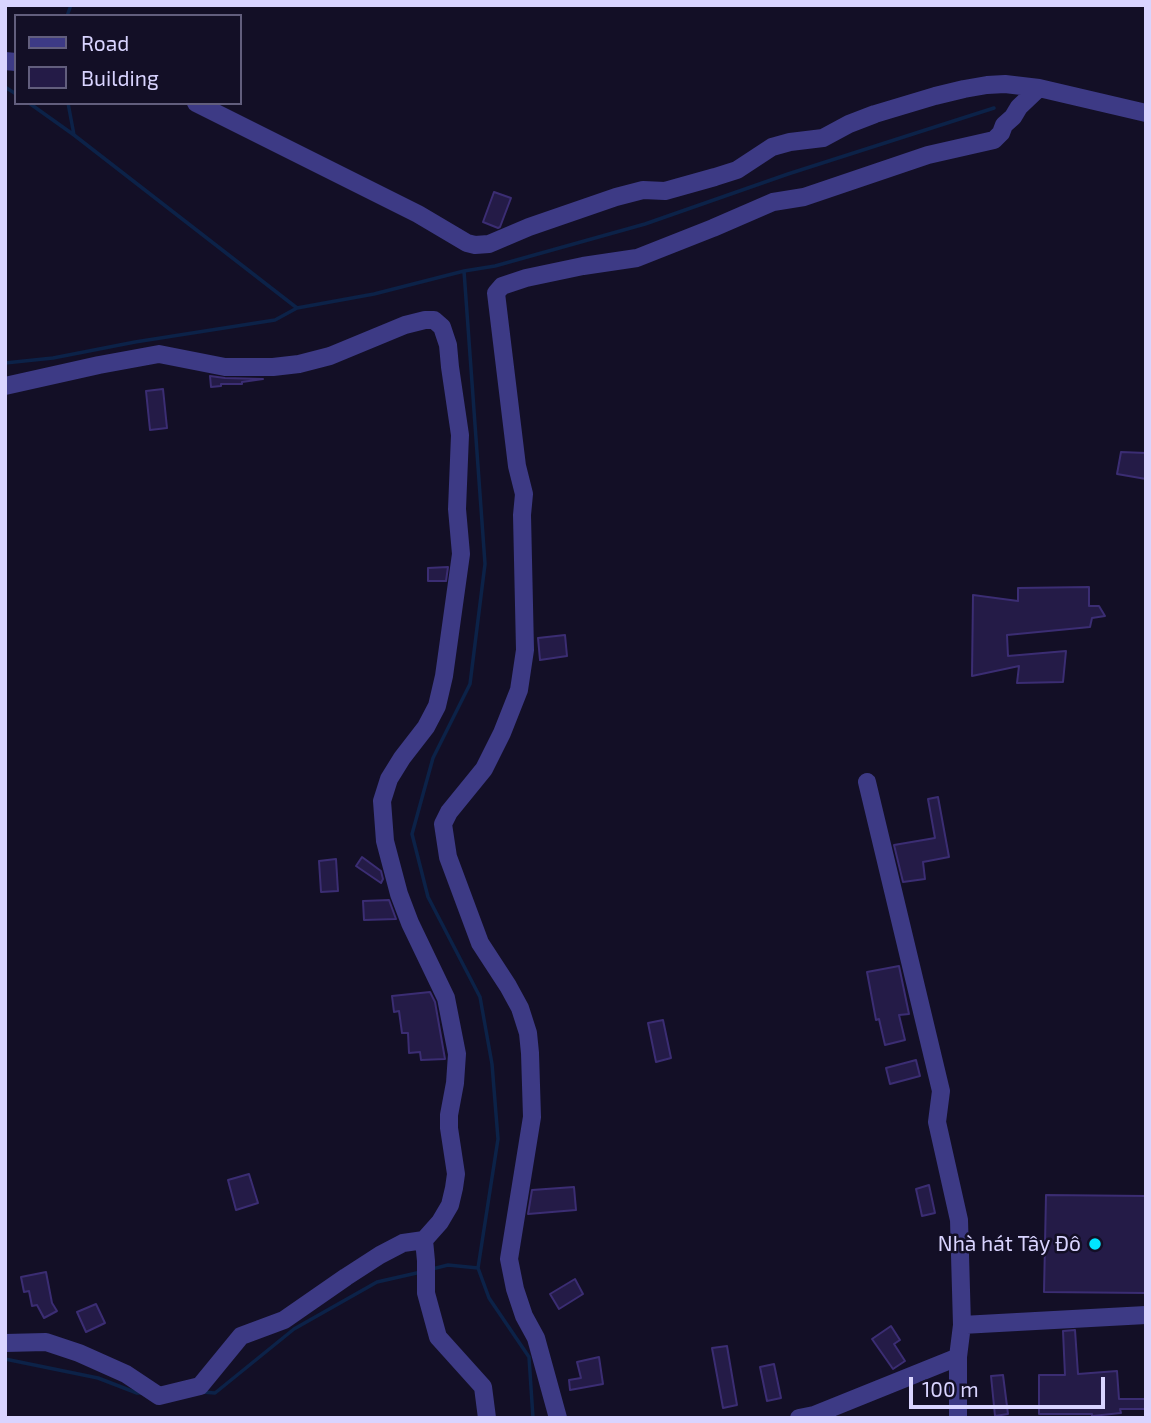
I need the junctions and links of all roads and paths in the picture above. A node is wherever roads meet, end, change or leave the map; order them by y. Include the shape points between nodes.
1 (1039, 88) junction
2 (200, 105) edge
3 (1146, 113) edge
4 (5, 386) edge
5 (867, 782) dead end
6 (424, 1240) junction
7 (1146, 1315) edge
8 (962, 1325) junction
9 (5, 1343) edge
10 (958, 1357) junction
11 (487, 1418) edge
12 (558, 1418) edge
13 (799, 1418) edge
14 (958, 1418) edge

1 - 2 street via 987,85 935,96 875,114 823,138 772,147 737,170 666,191 643,190 616,197 481,245 467,243
1 - 3 street
1 - 12 street via 994,140 928,155 804,197 773,202 637,258 526,278 502,286 496,293 524,494 525,650 519,690 502,733 484,769 443,824 448,857 480,943 508,985 528,1033 532,1117 509,1259 514,1289 536,1338
4 - 6 street via 159,354 225,367 299,364 415,323 434,320 442,327 449,345 460,435 459,578 437,706 389,779 383,800 385,841 393,872 410,923 446,998 457,1054 449,1115 454,1188 450,1205
5 - 8 street via 941,1091 937,1122 959,1220
6 - 9 street via 403,1243 380,1255 285,1320 241,1336 200,1386 159,1396 126,1374 79,1353 46,1342
6 - 11 street via 426,1293 438,1337 483,1387
7 - 8 street
8 - 10 street
10 - 13 street
10 - 14 street

